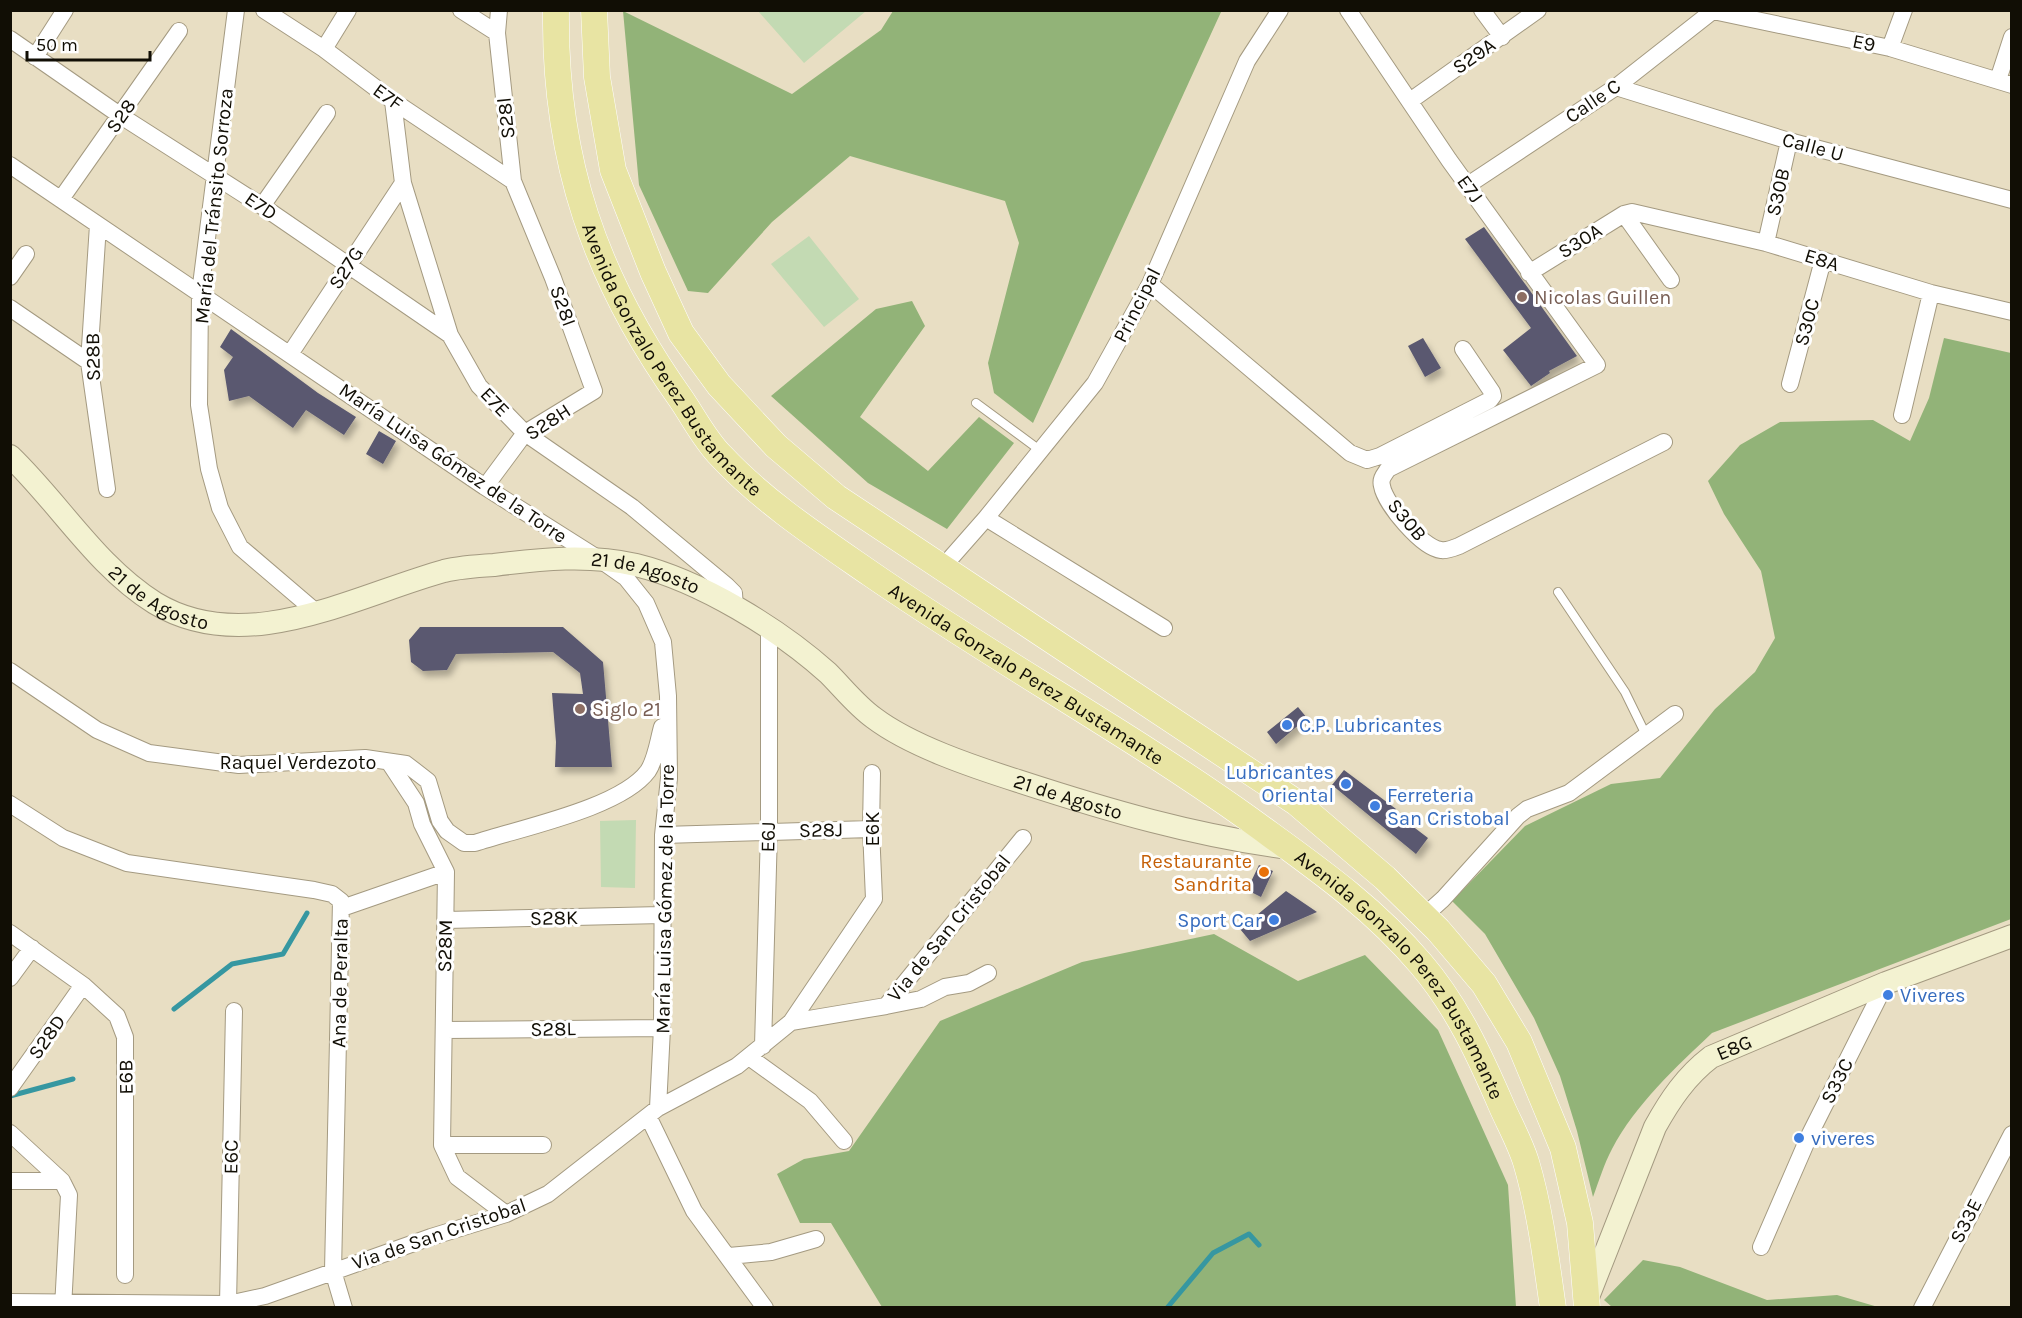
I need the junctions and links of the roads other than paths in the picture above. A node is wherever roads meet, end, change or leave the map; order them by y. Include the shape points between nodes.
1 (65, 10) edge
2 (236, 10) edge
3 (264, 10) edge
4 (348, 10) edge
5 (461, 10) edge
6 (499, 10) edge
7 (556, 10) edge
8 (594, 10) edge
9 (1280, 10) edge
10 (1348, 10) edge
11 (1482, 10) edge
12 (1538, 10) edge
13 (1904, 10) edge
14 (1714, 11) edge
15 (179, 32) dead end
16 (497, 33) junction
17 (1502, 37) junction
18 (2012, 37) edge
19 (10, 39) edge
20 (1890, 48) junction
21 (324, 49) junction
22 (35, 57) junction
23 (2005, 82) edge
24 (1616, 87) junction
25 (393, 101) junction
26 (1410, 101) junction
27 (327, 113) dead end
28 (121, 116) junction
29 (1789, 141) junction
30 (10, 165) edge
31 (216, 177) junction
32 (513, 181) junction
33 (403, 183) junction
34 (1468, 186) junction
35 (61, 199) junction
36 (2012, 200) edge
37 (262, 206) junction
38 (1628, 213) junction
39 (530, 222) joint
40 (98, 225) junction
41 (1766, 243) junction
42 (26, 254) dead end
43 (1823, 260) junction
44 (347, 267) junction
45 (1529, 273) junction
46 (10, 277) edge
47 (1671, 280) dead end
48 (1150, 284) junction
49 (200, 293) junction
50 (1931, 293) junction
51 (10, 308) edge
52 (2012, 312) edge
53 (450, 334) junction
54 (1463, 349) dead end
55 (290, 354) junction
56 (89, 362) junction
57 (1597, 365) joint
58 (1790, 384) dead end
59 (594, 391) joint
60 (976, 403) dead end
61 (1902, 415) dead end
62 (525, 433) junction
63 (1664, 442) dead end
64 (1041, 450) junction
65 (10, 456) edge
66 (485, 487) junction
67 (107, 489) dead end
68 (986, 518) junction
69 (599, 559) junction
70 (942, 568) junction
71 (1558, 592) dead end
72 (735, 608) junction
73 (315, 611) junction
74 (769, 627) junction
75 (1164, 628) dead end
76 (10, 671) edge
77 (668, 696) junction
78 (1675, 714) dead end
79 (1646, 735) junction
80 (388, 762) junction
81 (873, 773) dead end
82 (10, 804) edge
83 (870, 829) junction
84 (769, 831) junction
85 (663, 835) junction
86 (1023, 838) dead end
87 (1288, 848) junction
88 (446, 872) junction
89 (342, 909) junction
90 (662, 915) junction
91 (1424, 916) junction
92 (446, 920) junction
93 (10, 933) edge
94 (2012, 936) edge
95 (32, 948) junction
96 (988, 973) dead end
97 (10, 978) edge
98 (1886, 982) junction
99 (83, 985) junction
100 (886, 1006) junction
101 (234, 1011) dead end
102 (791, 1022) junction
103 (662, 1028) junction
104 (444, 1030) junction
105 (756, 1051) junction
106 (10, 1088) edge
107 (653, 1112) junction
108 (10, 1133) edge
109 (2012, 1134) edge
110 (844, 1141) dead end
111 (442, 1145) junction
112 (543, 1145) dead end
113 (10, 1181) edge
114 (62, 1181) junction
115 (506, 1214) junction
116 (816, 1239) dead end
117 (1761, 1247) dead end
118 (729, 1256) junction
119 (333, 1271) junction
120 (124, 1275) dead end
121 (1587, 1302) edge
122 (19, 1304) edge
123 (63, 1304) edge
124 (228, 1304) junction
125 (344, 1308) edge
126 (765, 1308) edge
127 (1552, 1308) edge
128 (1923, 1308) edge

1 - 22 street
2 - 31 street, María del Tránsito Sorroza
3 - 21 street, E7F
4 - 21 street
5 - 16 street
6 - 16 street, S28l
7 - 87 main road, Avenida Gonzalo Perez Bustamante via 561,115 588,228 648,353 717,453 750,484 847,558 950,628 1205,788
8 - 70 main road, Avenida Gonzalo Perez Bustamante via 597,77 613,170 652,272 681,333 719,385 776,446 836,497
9 - 48 street, Principal via 1247,61
10 - 26 street, E7J
11 - 17 street
12 - 17 street, S29A
13 - 20 street
14 - 20 street, E9
14 - 24 street, Calle C
15 - 28 street, S28
16 - 32 street, S28l
17 - 26 street, S29A
18 - 23 street
19 - 22 street, E7D
20 - 23 street, E9
21 - 25 street, E7F
22 - 28 street, E7D
24 - 29 street, Calle U
24 - 34 street, Calle C
25 - 32 street, E7F
25 - 33 street, E7E
26 - 34 street, E7J
27 - 37 street
28 - 31 street, E7D
28 - 35 street, S28
29 - 36 street, Calle U
29 - 41 street, S30B
30 - 35 street, María Luisa Gómez de la Torre
31 - 37 street, E7D
31 - 49 street, María del Tránsito Sorroza
32 - 39 street, S28l
33 - 44 street, S27G
33 - 53 street, E7E
34 - 45 street, E7J
35 - 40 street, María Luisa Gómez de la Torre
37 - 44 street, E7D
38 - 41 street, E8A
38 - 45 street, S30A
38 - 47 street
39 - 59 street, S28I
40 - 49 street, María Luisa Gómez de la Torre
40 - 56 street, S28B
41 - 43 street, E8A
42 - 46 street
43 - 50 street, E8A
43 - 58 street, S30C
44 - 53 street, E7D
44 - 55 street, S27G
45 - 57 street, E7J
48 - 54 street via 1350,453 1367,460 1490,400 1492,392
48 - 64 street, Principal via 1095,383
49 - 55 street, María Luisa Gómez de la Torre
49 - 73 street, María del Tránsito Sorroza via 199,405 220,508 240,547
50 - 52 street, E8A
50 - 61 street
51 - 56 street
53 - 62 street, E7E via 479,386
55 - 66 street, María Luisa Gómez de la Torre
56 - 67 street, S28B
57 - 63 street, S30B via 1388,469 1381,479 1382,488 1408,527 1424,543 1441,551 1459,546
59 - 62 street, S28H
60 - 64 lane
62 - 66 street, S28H
62 - 72 street, E7E via 632,507 727,586 734,593
64 - 68 street, Principal
65 - 73 street, 21 de Agosto via 43,487 115,573 158,605 203,622 246,626
66 - 69 street, María Luisa Gómez de la Torre
68 - 70 street, Principal
68 - 75 street
69 - 72 street, 21 de Agosto via 670,576
69 - 73 street, 21 de Agosto via 554,558 449,569
69 - 77 street, María Luisa Gómez de la Torre via 626,578 653,615 663,642
70 - 91 main road, Avenida Gonzalo Perez Bustamante via 1297,803 1386,878
71 - 79 lane via 1624,692
72 - 74 street, 21 de Agosto
74 - 84 street, E6J
74 - 87 street, 21 de Agosto via 827,673 874,719 926,747 1146,821
76 - 80 street, Raquel Verdezoto via 97,730 149,753 239,765 365,758
77 - 80 street, Raquel Verdezoto via 650,769 627,790 595,805 476,843 464,843 447,831 428,781 406,765
77 - 85 street, María Luisa Gómez de la Torre via 669,778
78 - 79 street
79 - 91 street via 1569,793 1518,816
80 - 88 street, S28M via 416,803
81 - 83 street, E6K
82 - 89 street, Ana de Peralta via 63,838 127,863 314,890 338,897
83 - 84 street, S28J
83 - 102 street, E6K via 874,899
84 - 85 street, S28J
84 - 105 street, E6J
85 - 90 street, María Luisa Gómez de la Torre
86 - 100 street, Via de San Cristobal
87 - 127 main road, Avenida Gonzalo Perez Bustamante via 1372,910 1452,1005 1476,1047 1525,1160
88 - 89 street
88 - 92 street, S28M
89 - 119 street, Ana de Peralta
90 - 92 street, S28K
90 - 103 street, María Luisa Gómez de la Torre
91 - 121 main road, Avenida Gonzalo Perez Bustamante via 1484,984 1519,1042 1563,1148 1580,1223
92 - 104 street, S28M
93 - 95 street, E6B
94 - 98 street, E8G
95 - 97 street
95 - 99 street, E6B
96 - 100 street via 921,999
98 - 117 street, S33C via 1810,1134
98 - 121 street, E8G via 1712,1057 1695,1070 1668,1103 1655,1127
99 - 106 street, S28D
99 - 120 street, E6B via 117,1016 125,1037
100 - 102 street, Via de San Cristobal
101 - 124 street, E6C
102 - 105 street, Via de San Cristobal
103 - 104 street, S28L
103 - 107 street, María Luisa Gómez de la Torre
104 - 111 street, S28M
105 - 107 street, Via de San Cristobal
105 - 110 street via 810,1101
107 - 115 street, Via de San Cristobal via 548,1194
107 - 118 street via 694,1211
108 - 114 street
109 - 128 street, S33E
111 - 112 street
111 - 115 street, S28M via 457,1177
113 - 114 street
114 - 123 street via 69,1195
115 - 119 street, Via de San Cristobal
116 - 118 street via 771,1252
118 - 126 street
119 - 124 street, Via de San Cristobal via 266,1296
119 - 125 street, Ana de Peralta
122 - 123 street, Via de San Cristobal
123 - 124 street, Via de San Cristobal

